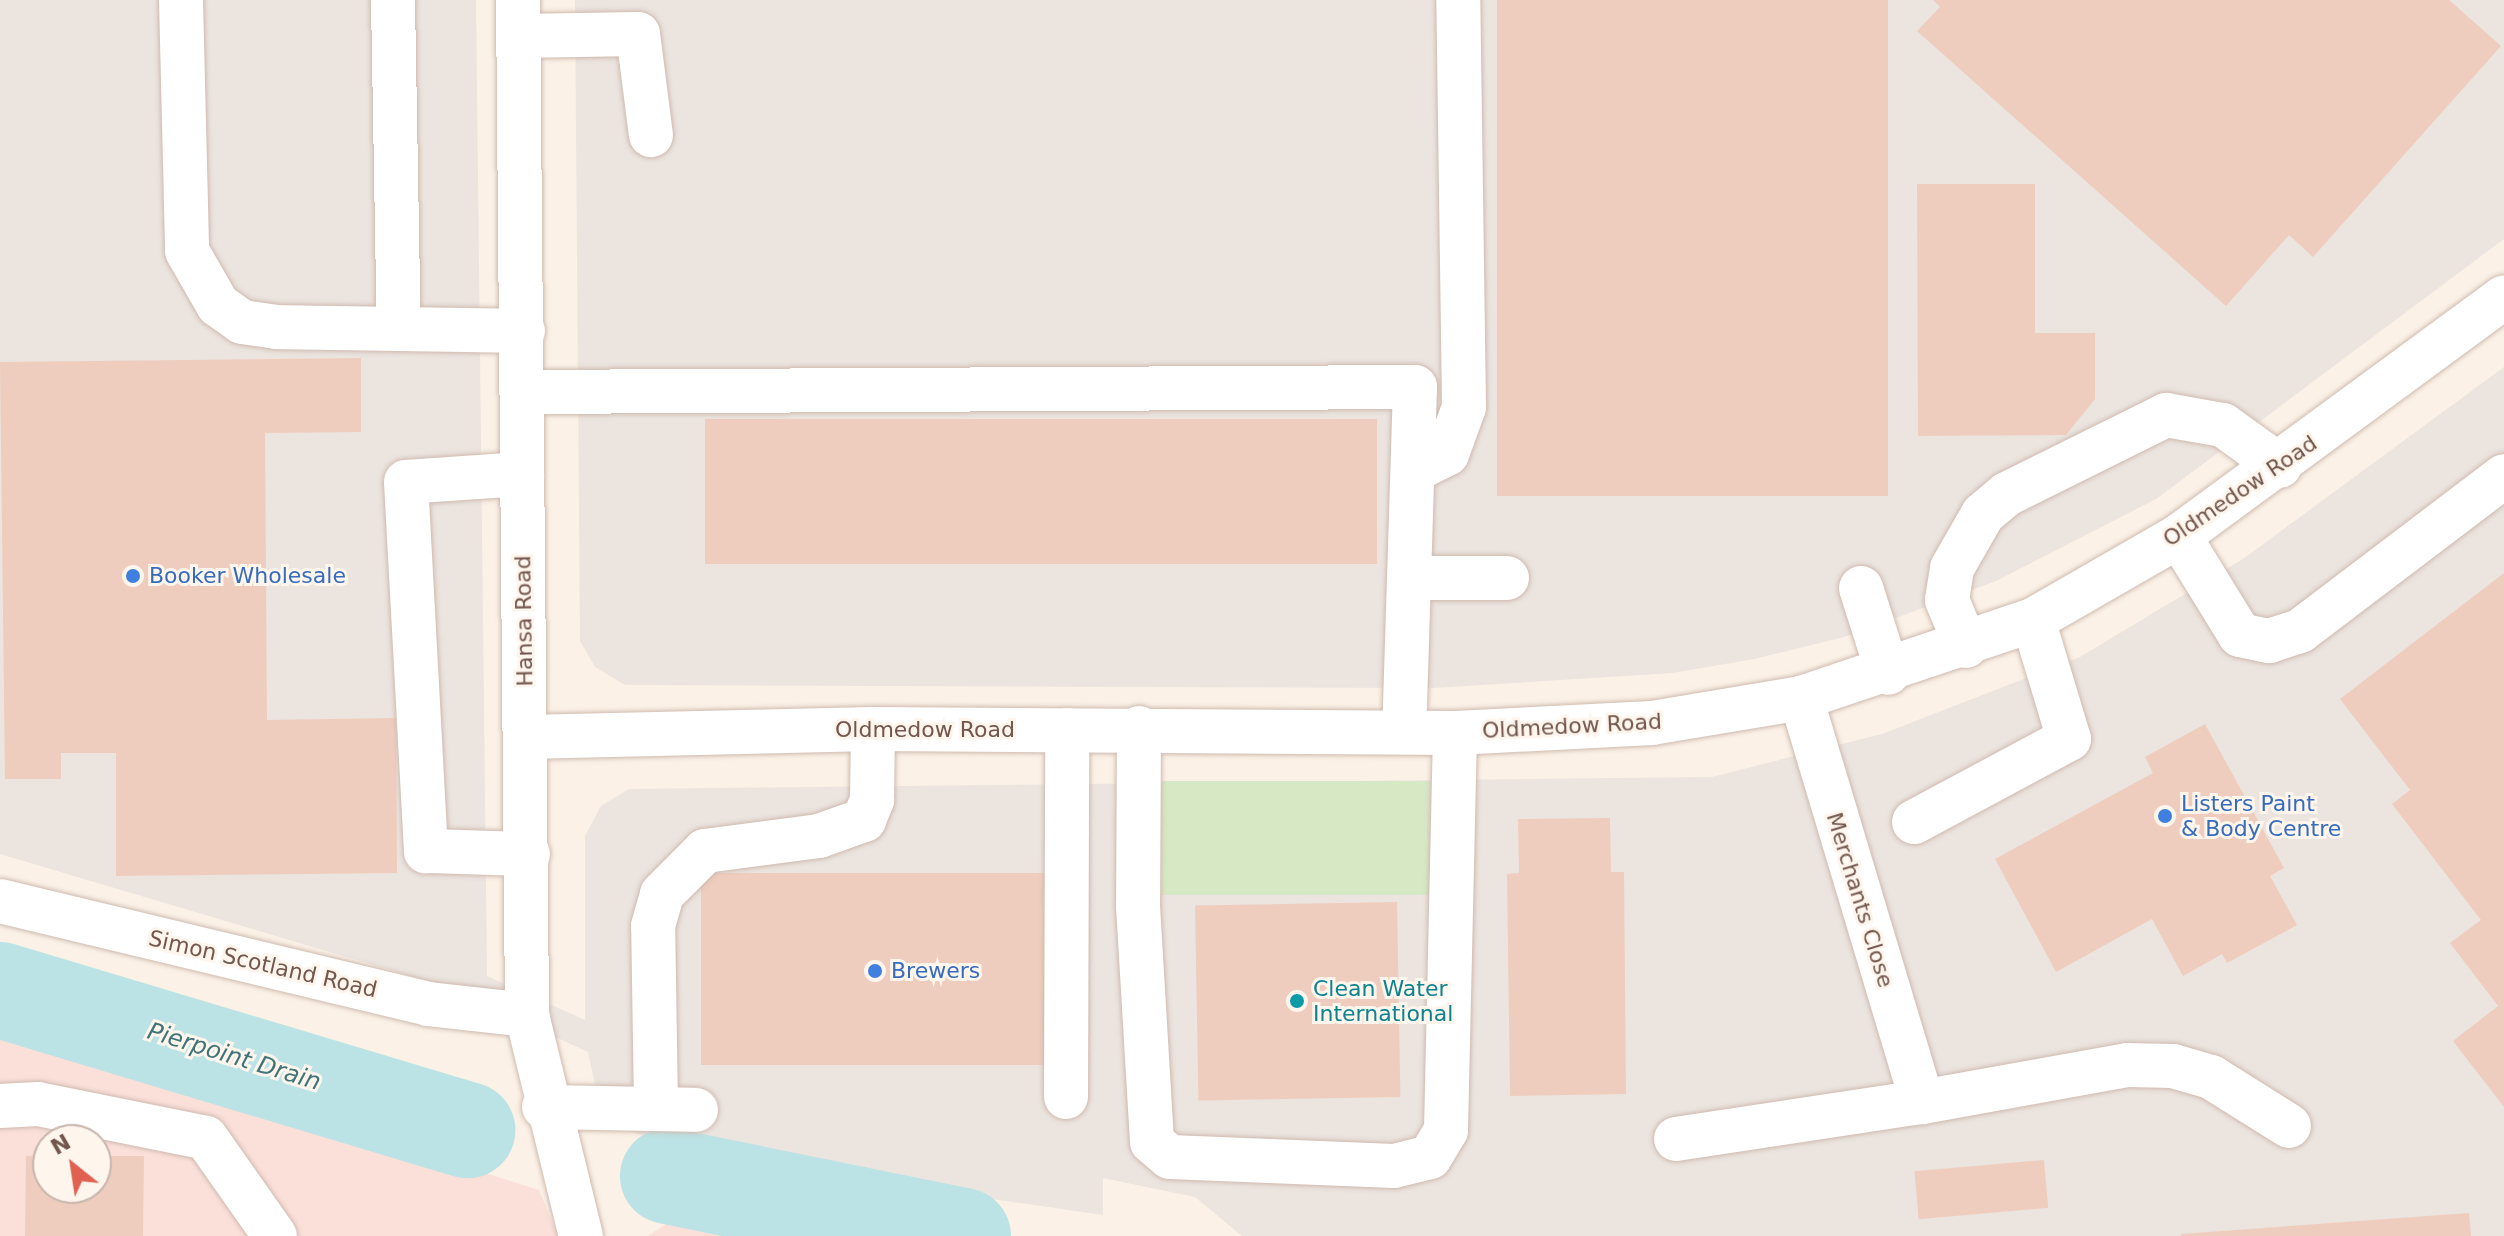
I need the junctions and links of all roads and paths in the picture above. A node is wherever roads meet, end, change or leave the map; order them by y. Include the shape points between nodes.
1 (181, 0) edge
2 (393, 0) edge
3 (1458, 0) edge
4 (518, 18) edge
5 (651, 135) dead end
6 (2504, 297) edge
7 (399, 329) junction
8 (523, 331) junction
9 (523, 392) junction
10 (2280, 466) junction
11 (1415, 470) junction
12 (522, 474) junction
13 (2504, 476) edge
14 (2179, 536) junction
15 (1411, 578) junction
16 (1507, 578) dead end
17 (1861, 588) dead end
18 (2033, 620) junction
19 (1966, 646) junction
20 (1888, 673) junction
21 (1801, 698) junction
22 (1139, 728) junction
23 (873, 729) junction
24 (1067, 730) junction
25 (1404, 731) junction
26 (1455, 733) junction
27 (525, 737) junction
28 (1914, 822) dead end
29 (528, 854) junction
30 (0, 901) edge
31 (527, 1015) junction
32 (1066, 1097) dead end
33 (1922, 1102) junction
34 (0, 1106) edge
35 (544, 1107) junction
36 (2289, 1126) dead end
37 (1676, 1139) dead end
38 (275, 1236) edge
39 (581, 1236) edge

1 - 7 street via 184,224 199,279 242,322
2 - 7 street
3 - 11 street via 1464,407 1447,454
4 - 5 street via 638,34
4 - 8 street, Hansa Road
6 - 10 street, Oldmedow Road
7 - 8 street
8 - 9 street, Hansa Road
9 - 11 street via 1415,387
9 - 12 street, Hansa Road
10 - 14 street, Oldmedow Road
10 - 19 street via 2223,425 2166,415 2007,494 1983,514 1952,568 1947,600
11 - 15 street
12 - 27 street, Hansa Road
12 - 29 street via 406,482 426,851
13 - 14 street via 2300,631 2269,641 2240,635
14 - 18 street, Oldmedow Road
15 - 16 street
15 - 25 street
17 - 20 street
18 - 19 street, Oldmedow Road
18 - 28 street via 2069,739
19 - 20 street, Oldmedow Road
20 - 21 street, Oldmedow Road
21 - 26 street, Oldmedow Road via 1652,723
21 - 33 street, Merchants Close
22 - 24 street, Oldmedow Road
22 - 25 street, Oldmedow Road
22 - 26 street via 1138,906 1152,1142 1170,1157 1394,1166 1430,1157 1446,1130
23 - 24 street, Oldmedow Road
23 - 27 street, Oldmedow Road
23 - 35 street via 872,800 864,820 819,836 705,851 662,894 653,926 676,1108
24 - 32 street
25 - 26 street, Oldmedow Road
27 - 29 street, Hansa Road
29 - 31 street, Hansa Road
30 - 31 street, Simon Scotland Road via 428,1004
31 - 35 street, Hansa Road
33 - 36 street via 2127,1065 2173,1066 2211,1077
33 - 37 street
34 - 38 street via 38,1104 206,1138
35 - 39 street, Hansa Road

